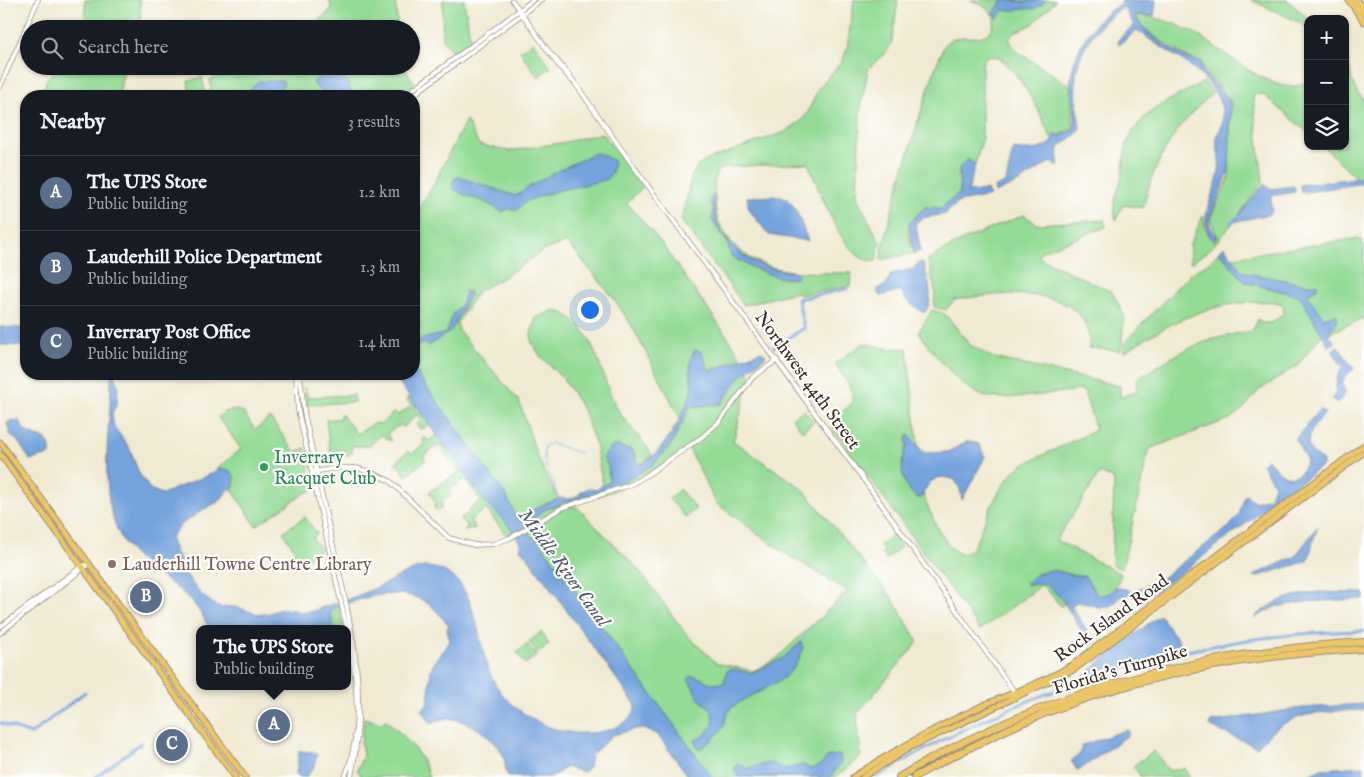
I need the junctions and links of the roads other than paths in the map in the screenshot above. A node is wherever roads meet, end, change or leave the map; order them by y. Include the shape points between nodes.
1 (38, 0) edge
2 (512, 0) edge
3 (533, 0) edge
4 (541, 0) edge
5 (1349, 0) edge
6 (1356, 0) edge
7 (1364, 11) edge
8 (521, 12) junction
9 (29, 20) edge
10 (1364, 21) edge
11 (20, 41) edge
12 (0, 87) edge
13 (412, 90) edge
14 (420, 90) edge
15 (777, 360) junction
16 (296, 380) edge
17 (301, 380) edge
18 (0, 442) edge
19 (1364, 445) edge
20 (1364, 452) edge
21 (0, 454) edge
22 (314, 471) junction
23 (26, 490) junction
24 (38, 495) junction
25 (34, 501) junction
26 (44, 502) junction
27 (89, 564) junction
28 (83, 568) junction
29 (59, 585) junction
30 (345, 610) junction
31 (347, 625) edge
32 (349, 625) edge
33 (0, 627) edge
34 (0, 633) edge
35 (351, 634) edge
36 (1364, 642) edge
37 (351, 646) edge
38 (1364, 649) edge
39 (1058, 676) junction
40 (1016, 694) junction
41 (216, 751) junction
42 (226, 752) junction
43 (235, 777) edge
44 (245, 777) edge
45 (345, 777) edge
46 (351, 777) edge
47 (853, 777) edge
48 (863, 777) edge
49 (899, 777) edge
50 (914, 777) edge

1 - 9 street
2 - 8 street, Northwest 44th Street
3 - 8 street
4 - 8 street
5 - 10 highway
6 - 7 highway
8 - 13 street
8 - 14 street
8 - 15 street, Northwest 44th Street
11 - 12 street
15 - 22 street via 753,377 719,422 702,437 632,484 562,508 515,536 493,544 474,545 449,538 390,481 359,469
15 - 40 street, Northwest 44th Street
16 - 22 street via 298,410
17 - 22 street
18 - 24 main road
19 - 39 main road, Rock Island Road
20 - 39 main road, Rock Island Road via 1144,620
21 - 23 main road
22 - 30 street
23 - 24 main road
23 - 25 main road
24 - 26 main road
25 - 26 main road
25 - 28 main road
26 - 27 main road
27 - 28 street
27 - 42 main road
28 - 29 street
28 - 41 main road
29 - 33 street
29 - 34 street
30 - 31 street
30 - 32 street
35 - 46 street via 360,706
36 - 49 highway, Florida's Turnpike via 1244,653 1130,678 1014,719
37 - 45 street via 356,716 351,758
38 - 50 highway, Florida's Turnpike via 1248,660 1133,685 1017,725
39 - 40 main road, Rock Island Road
40 - 47 main road, Rock Island Road via 912,740
40 - 48 main road, Rock Island Road via 911,747
41 - 42 main road
41 - 43 main road
42 - 44 main road

